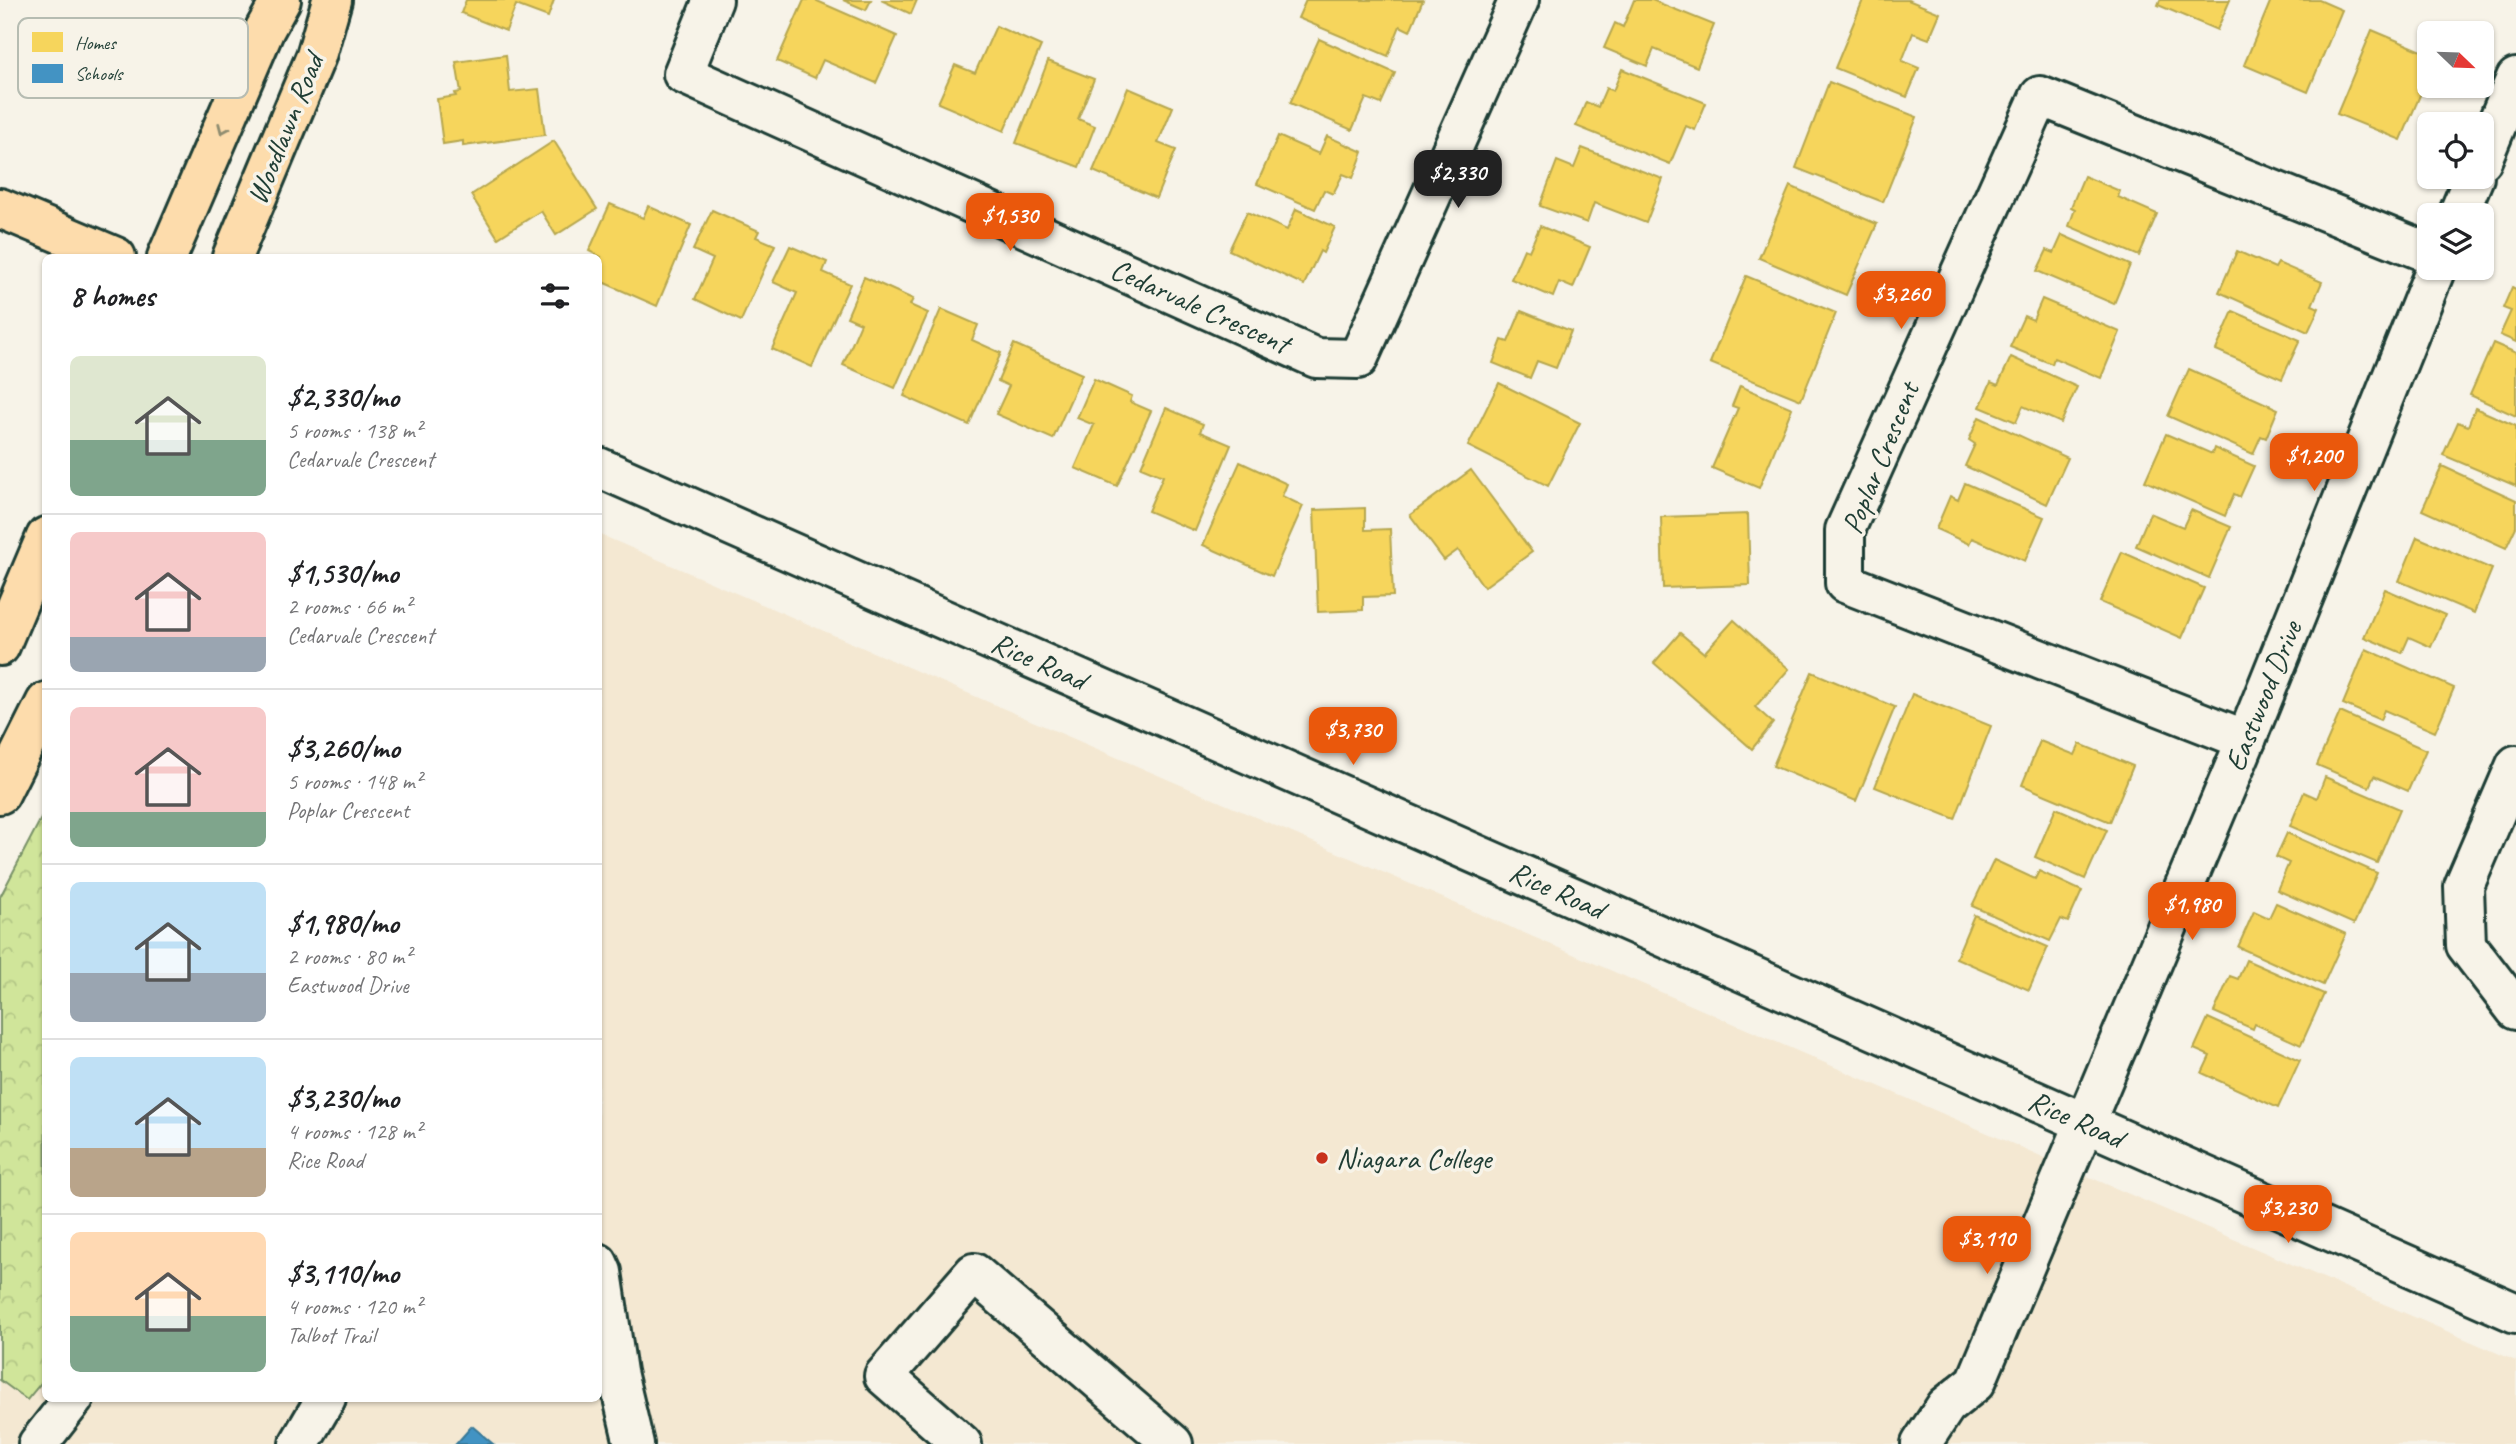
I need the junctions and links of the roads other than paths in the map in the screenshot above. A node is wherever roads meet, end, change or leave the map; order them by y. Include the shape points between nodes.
1 (281, 0) edge
2 (332, 0) edge
3 (713, 0) edge
4 (1519, 0) edge
5 (248, 69) edge
6 (2516, 79) edge
7 (235, 98) edge
8 (2494, 131) edge
9 (0, 208) edge
10 (2417, 248) edge
11 (109, 254) edge
12 (168, 254) edge
13 (233, 254) edge
14 (2431, 280) edge
15 (602, 469) edge
16 (42, 546) edge
17 (0, 646) edge
18 (42, 710) edge
19 (2246, 740) junction
20 (2516, 765) edge
21 (0, 794) edge
22 (2516, 1010) edge
23 (2084, 1122) junction
24 (602, 1272) edge
25 (2516, 1313) edge
26 (608, 1365) edge
27 (71, 1402) edge
28 (324, 1402) edge
29 (38, 1444) edge
30 (299, 1444) edge
31 (634, 1444) edge
32 (962, 1444) edge
33 (1173, 1444) edge
34 (1921, 1444) edge

1 -> 5 main road, Woodlawn Road
2 - 13 main road, Woodlawn Road via 316,56
3 - 4 street, Cedarvale Crescent via 683,74 1316,358 1358,359
6 - 8 street
7 -> 12 main road, Woodlawn Road
9 - 11 main road
10 - 19 street, Poplar Crescent via 2040,96 1844,530 1845,583
14 - 19 street, Eastwood Drive
15 - 23 street, Rice Road
16 - 17 main road
18 - 21 main road
19 - 23 street, Eastwood Drive
20 - 22 street via 2464,887 2466,946
23 - 25 street, Rice Road
23 - 34 street, Eastwood Drive via 1976,1382 1945,1406
24 - 26 street
26 - 31 street
27 - 29 street
28 - 30 street
32 - 33 street via 884,1376 974,1273

